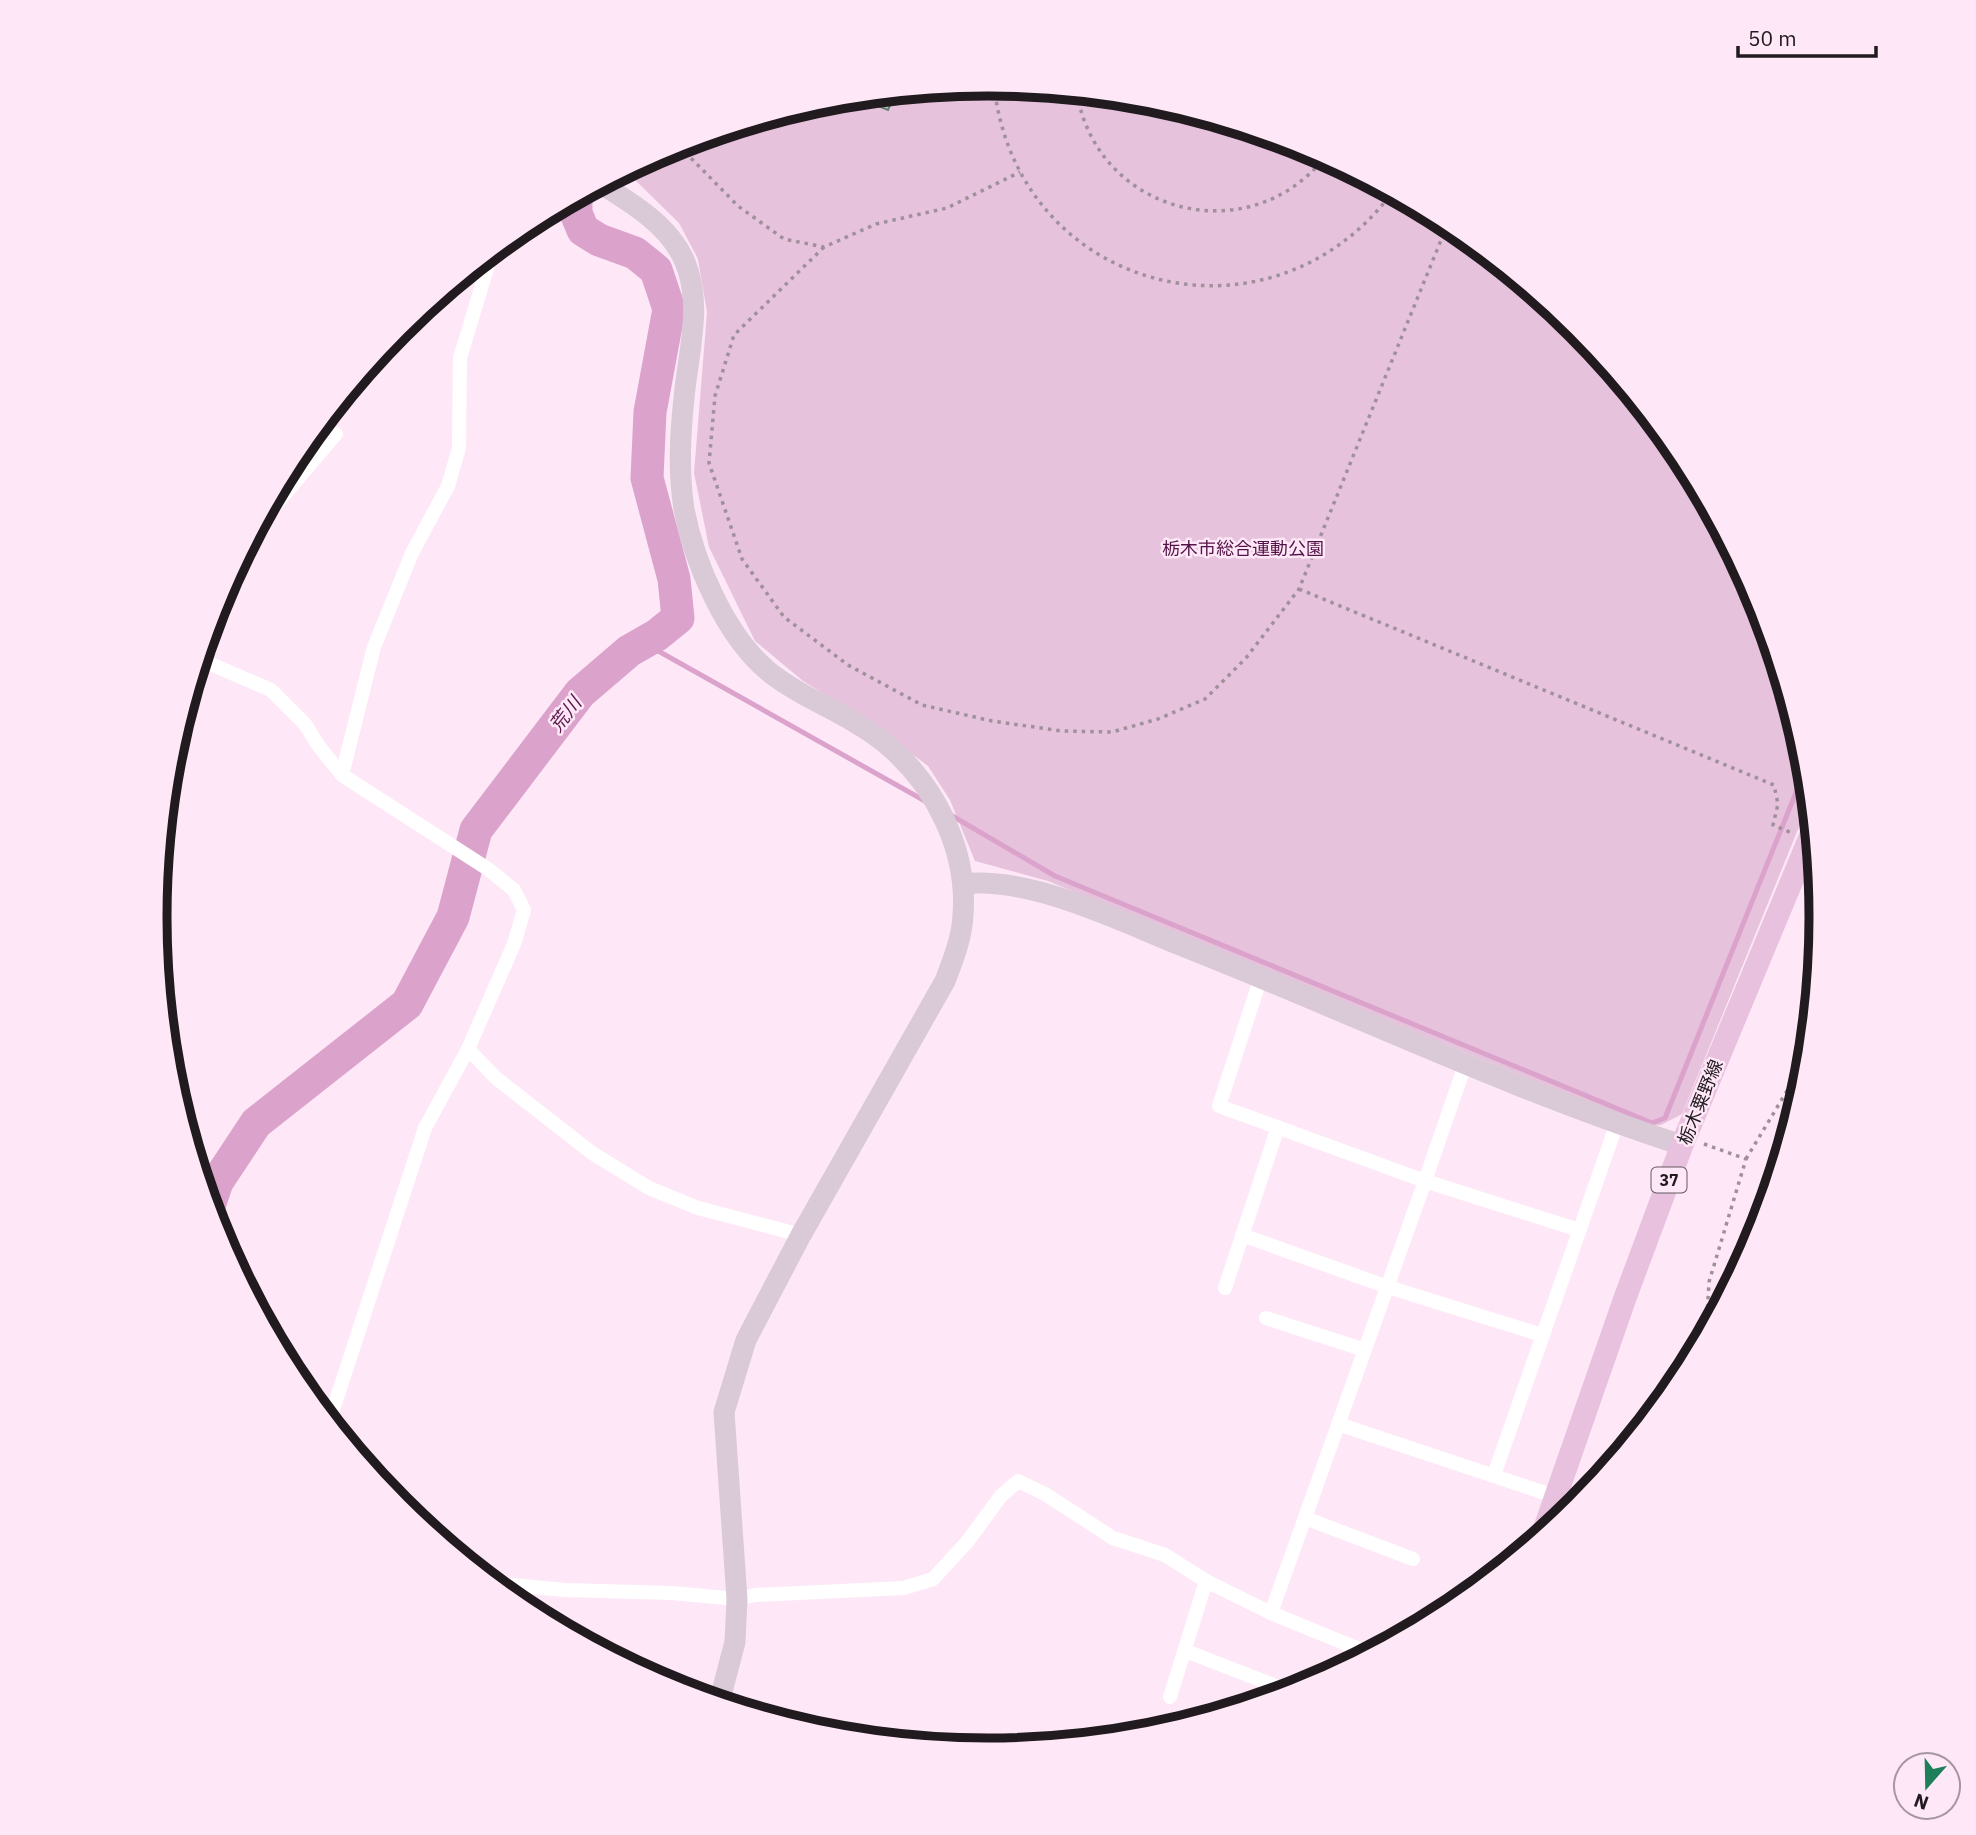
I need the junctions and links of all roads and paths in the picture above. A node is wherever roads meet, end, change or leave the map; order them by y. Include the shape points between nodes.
1 (995, 96) edge
2 (1078, 101) edge
3 (685, 155) edge
4 (1318, 166) edge
5 (1020, 172) junction
6 (609, 189) edge
7 (1387, 200) edge
8 (1443, 235) edge
9 (824, 247) junction
10 (488, 266) edge
11 (336, 434) dead end
12 (284, 496) edge
13 (1299, 589) junction
14 (207, 664) edge
15 (342, 775) junction
16 (1804, 833) edge
17 (1806, 848) edge
18 (963, 884) junction
19 (1261, 977) junction
20 (468, 1049) junction
21 (1466, 1062) junction
22 (1792, 1083) edge
23 (1617, 1123) junction
24 (1278, 1127) junction
25 (1682, 1145) junction
26 (1746, 1159) junction
27 (1425, 1181) junction
28 (1579, 1230) junction
29 (801, 1235) junction
30 (1242, 1235) junction
31 (1225, 1287) dead end
32 (1388, 1287) junction
33 (1707, 1313) edge
34 (1266, 1318) dead end
35 (1542, 1335) junction
36 (1365, 1350) junction
37 (332, 1412) edge
38 (1338, 1424) junction
39 (1494, 1475) junction
40 (1555, 1496) junction
41 (1548, 1517) edge
42 (1305, 1518) junction
43 (1413, 1559) dead end
44 (1206, 1581) junction
45 (510, 1585) edge
46 (737, 1599) junction
47 (1271, 1613) junction
48 (1360, 1649) edge
49 (1185, 1651) junction
50 (1276, 1686) edge
51 (721, 1694) edge
52 (1170, 1697) dead end

1 - 5 path via 1006,141
2 - 4 path via 1081,117 1104,158 1139,190 1188,209 1228,212 1272,201
3 - 9 path via 738,206 784,239
5 - 7 path via 1041,204 1098,254 1132,271 1206,287 1244,285 1316,261 1348,240
5 - 9 path via 947,208 876,224
6 - 18 street via 636,205 666,233 685,261 694,298 679,453 684,510 713,596 734,632 767,670 885,743 908,766 935,800 952,838
8 - 13 path
9 - 13 path via 734,335 715,396 709,463 742,559 784,617 848,665 922,705 1003,723 1112,732 1205,699 1246,657
10 - 15 street via 460,358 459,448 449,486 412,553 374,647
11 - 12 street
13 - 16 path via 1774,785 1779,804 1773,825
14 - 15 street via 271,690 305,724
15 - 20 street via 488,869 514,890 524,910
17 - 25 main road, 栃木粟野線 / 37
18 - 19 street via 1008,884 1049,894
18 - 29 street via 963,917 945,981
19 - 21 street
19 - 24 street via 1219,1106
20 - 29 street via 592,1153 649,1188 698,1208
20 - 37 street via 425,1128
21 - 23 street
21 - 27 street
22 - 26 path
23 - 25 street
23 - 28 street
24 - 27 street
24 - 30 street
25 - 26 path via 1699,1142
25 - 40 main road, 栃木粟野線 / 37
26 - 33 path via 1709,1283
27 - 28 street
27 - 32 street
28 - 35 street
29 - 46 street via 746,1340 724,1412
30 - 31 street
30 - 32 street
32 - 35 street
32 - 36 street
34 - 36 street
35 - 39 street
36 - 38 street
38 - 39 street
38 - 42 street
39 - 40 street
40 - 41 main road, 栃木粟野線 / 37
42 - 43 street
42 - 47 street
44 - 46 street via 1166,1555 1113,1538 1018,1481 933,1579 904,1588
44 - 47 street
44 - 49 street
45 - 46 street
46 - 51 street via 735,1642
47 - 48 street
49 - 50 street
49 - 52 street

